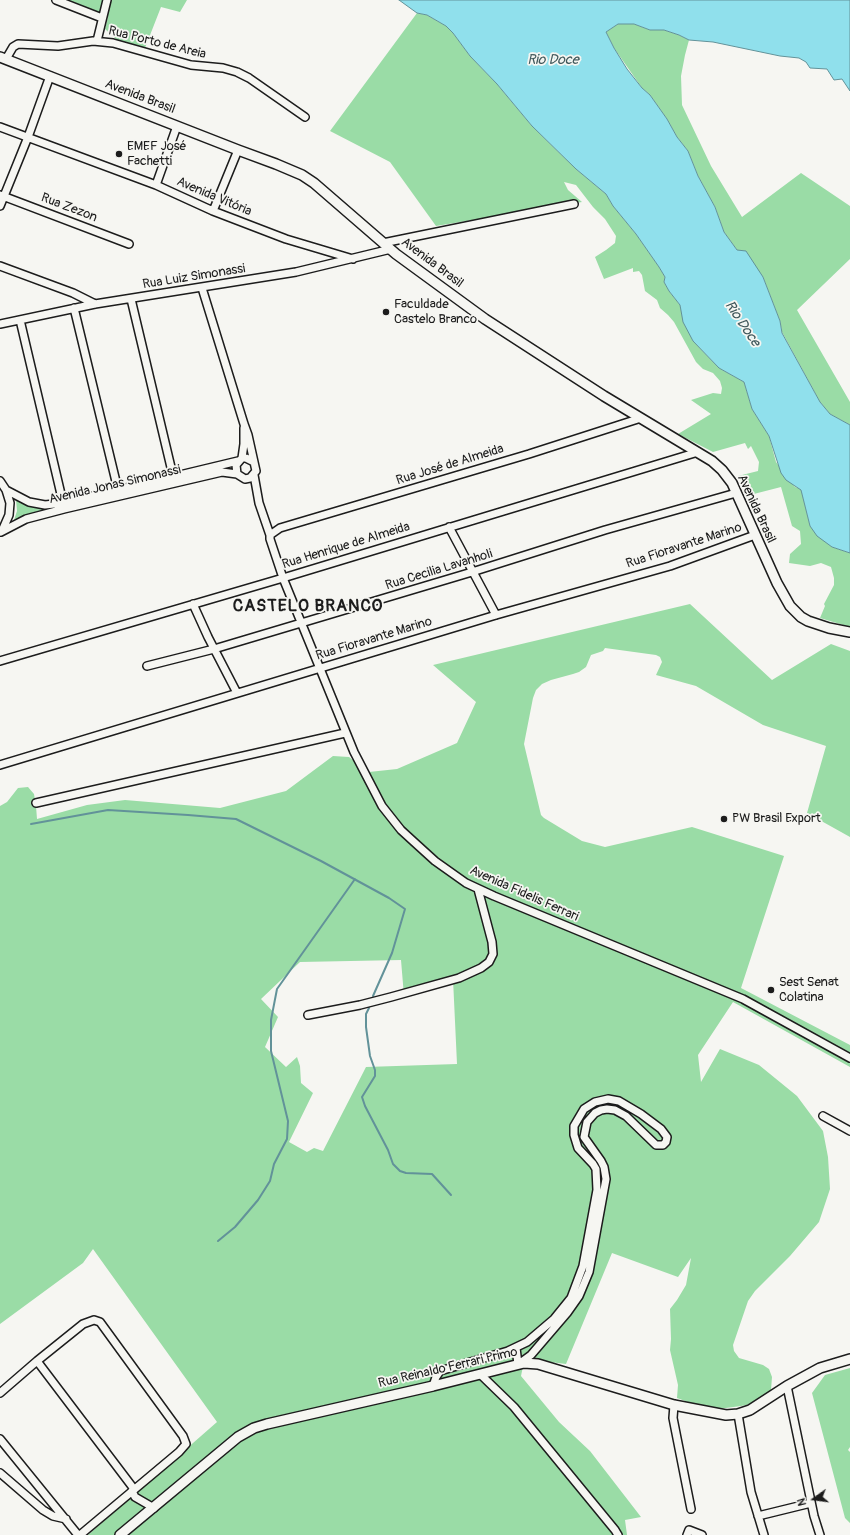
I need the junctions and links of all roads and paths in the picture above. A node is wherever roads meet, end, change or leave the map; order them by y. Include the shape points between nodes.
1 (56, 0) edge
2 (107, 0) edge
3 (102, 18) junction
4 (97, 41) junction
5 (3, 58) edge
6 (50, 76) junction
7 (305, 117) dead end
8 (177, 126) junction
9 (0, 127) edge
10 (28, 138) junction
11 (238, 150) junction
12 (156, 185) junction
13 (2, 196) edge
14 (574, 204) dead end
15 (0, 206) edge
16 (213, 211) junction
17 (383, 243) junction
18 (129, 244) dead end
19 (391, 249) junction
20 (353, 259) junction
21 (0, 266) edge
22 (202, 288) junction
23 (130, 299) junction
24 (95, 304) junction
25 (74, 308) junction
26 (20, 320) junction
27 (0, 324) edge
28 (641, 418) junction
29 (244, 424) junction
30 (698, 452) junction
31 (240, 460) junction
32 (254, 462) junction
33 (237, 474) junction
34 (254, 475) junction
35 (172, 476) junction
36 (0, 481) edge
37 (175, 484) junction
38 (6, 490) junction
39 (119, 493) junction
40 (736, 493) junction
41 (63, 506) junction
42 (449, 527) junction
43 (1, 533) edge
44 (755, 535) junction
45 (270, 537) junction
46 (472, 572) junction
47 (283, 578) junction
48 (193, 604) junction
49 (496, 615) junction
50 (302, 624) junction
51 (850, 632) edge
52 (214, 650) junction
53 (0, 661) edge
54 (147, 666) dead end
55 (320, 668) junction
56 (237, 693) junction
57 (345, 733) junction
58 (0, 765) edge
59 (36, 803) dead end
60 (478, 889) junction
61 (308, 1015) dead end
62 (850, 1058) edge
63 (823, 1116) dead end
64 (850, 1131) edge
65 (588, 1144) junction
66 (578, 1148) junction
67 (516, 1348) junction
68 (850, 1359) edge
69 (37, 1360) junction
70 (519, 1363) junction
71 (480, 1374) junction
72 (433, 1386) junction
73 (787, 1386) junction
74 (0, 1392) edge
75 (674, 1405) junction
76 (738, 1414) junction
77 (0, 1439) edge
78 (0, 1473) edge
79 (133, 1490) junction
80 (811, 1503) junction
81 (154, 1508) junction
82 (691, 1508) dead end
83 (758, 1516) junction
84 (66, 1519) junction
85 (688, 1533) edge
86 (79, 1535) edge
87 (120, 1535) edge
88 (618, 1535) edge
89 (702, 1535) edge
90 (764, 1535) edge
91 (820, 1535) edge

1 - 3 street
2 - 3 street
3 - 4 street
4 - 5 street, Rua Porto de Areia via 58,46 18,44
4 - 7 street, Rua Porto de Areia via 199,66 237,72
5 - 6 main road, Avenida Brasil
6 - 8 main road, Avenida Brasil
6 - 10 street
8 - 11 main road, Avenida Brasil
8 - 12 street
9 - 10 street, Avenida Vitória
10 - 12 street, Avenida Vitória
10 - 13 street
11 - 16 street
11 - 17 main road, Avenida Brasil via 283,166 314,182
12 - 16 street, Avenida Vitória
13 - 15 street
13 - 18 street, Rua Zezon
14 - 17 street
16 - 20 street, Avenida Vitória via 286,239
17 - 19 main road, Avenida Brasil
19 - 20 street, Rua Luiz Simonassi
19 - 28 main road, Avenida Brasil via 490,322
20 - 22 street, Rua Luiz Simonassi via 296,272
21 - 24 street via 73,293
22 - 23 street, Rua Luiz Simonassi
22 - 29 street
23 - 24 street, Rua Luiz Simonassi
23 - 35 street
24 - 25 street, Rua Luiz Simonassi
25 - 26 street, Rua Luiz Simonassi
25 - 39 street
26 - 27 street, Rua Luiz Simonassi
26 - 41 street
28 - 30 main road, Avenida Brasil
28 - 45 street, Rua José de Almeida via 280,528
29 - 31 street via 244,444
29 - 32 street
30 - 40 main road, Avenida Brasil via 717,465 732,483
30 - 42 street, Rua Henrique de Almeida
31 - 32 street via 246,458
31 - 33 street
31 - 35 street, Avenida Jonas Simonassi
32 - 34 street
33 - 34 street via 245,479
33 - 37 street, Avenida Jonas Simonassi via 222,472
34 - 45 street, Avenida Fidelis Ferrari via 259,503
35 - 37 street
35 - 39 street, Avenida Jonas Simonassi
36 - 38 street
37 - 39 street, Avenida Jonas Simonassi
38 - 41 street, Avenida Jonas Simonassi via 29,502
38 - 43 street via 10,509 8,521
39 - 41 street, Avenida Jonas Simonassi
40 - 44 main road, Avenida Brasil
40 - 46 street, Rua Cecilia Lavanholi via 605,530
41 - 43 street, Avenida Jonas Simonassi via 26,519
42 - 46 street
42 - 47 street, Rua Henrique de Almeida
44 - 49 street, Rua Fioravante Marino via 670,566
44 - 51 main road, Avenida Brasil via 777,583 796,613 808,621
45 - 47 street, Avenida Fidelis Ferrari
46 - 49 street
46 - 50 street, Rua Cecilia Lavanholi
47 - 48 street, Rua Henrique de Almeida
47 - 50 street, Avenida Fidelis Ferrari
48 - 52 street
48 - 53 street, Rua Henrique de Almeida
49 - 55 street, Rua Fioravante Marino
50 - 52 street, Rua Cecilia Lavanholi
50 - 55 street, Avenida Fidelis Ferrari
52 - 54 street, Rua Cecilia Lavanholi
52 - 56 street
55 - 56 street, Rua Fioravante Marino
55 - 57 street, Avenida Fidelis Ferrari
56 - 58 street, Rua Fioravante Marino
57 - 59 street
57 - 60 street, Avenida Fidelis Ferrari via 373,791 401,830 435,861
60 - 61 street via 493,954 481,968 459,978 398,995
60 - 62 street, Avenida Fidelis Ferrari via 743,999
63 - 64 street
65 - 66 street via 582,1142
65 - 66 street via 584,1136 587,1122 595,1113 607,1109 626,1116 656,1145 663,1145 667,1137 662,1129 641,1114 619,1101 608,1098 595,1102 584,1109 578,1117 574,1126
65 - 70 street via 601,1161 606,1179 589,1272 579,1296 567,1313 531,1354
66 - 67 street via 593,1164 597,1178 594,1213 580,1276 570,1298 554,1319 535,1337
67 - 70 street
67 - 72 street via 440,1371
68 - 73 main road, Rua Reinaldo Ferrari Primo via 820,1368
69 - 74 street
69 - 79 street
69 - 79 street via 86,1322 100,1322 185,1441 179,1452
70 - 71 main road, Rua Reinaldo Ferrari Primo
70 - 75 main road, Rua Reinaldo Ferrari Primo via 538,1364
71 - 72 main road, Rua Reinaldo Ferrari Primo
71 - 88 street via 514,1407
72 - 81 main road, Rua Reinaldo Ferrari Primo via 254,1428 238,1436
73 - 76 main road, Rua Reinaldo Ferrari Primo via 757,1406
73 - 80 street
75 - 76 main road, Rua Reinaldo Ferrari Primo via 726,1415
75 - 82 street via 673,1418
76 - 83 street via 751,1492
77 - 84 street
78 - 84 street via 43,1510
79 - 81 street via 135,1497
79 - 86 street
80 - 83 street
80 - 91 street
81 - 87 main road, Rua Reinaldo Ferrari Primo
83 - 90 street
84 - 86 street
85 - 89 street

